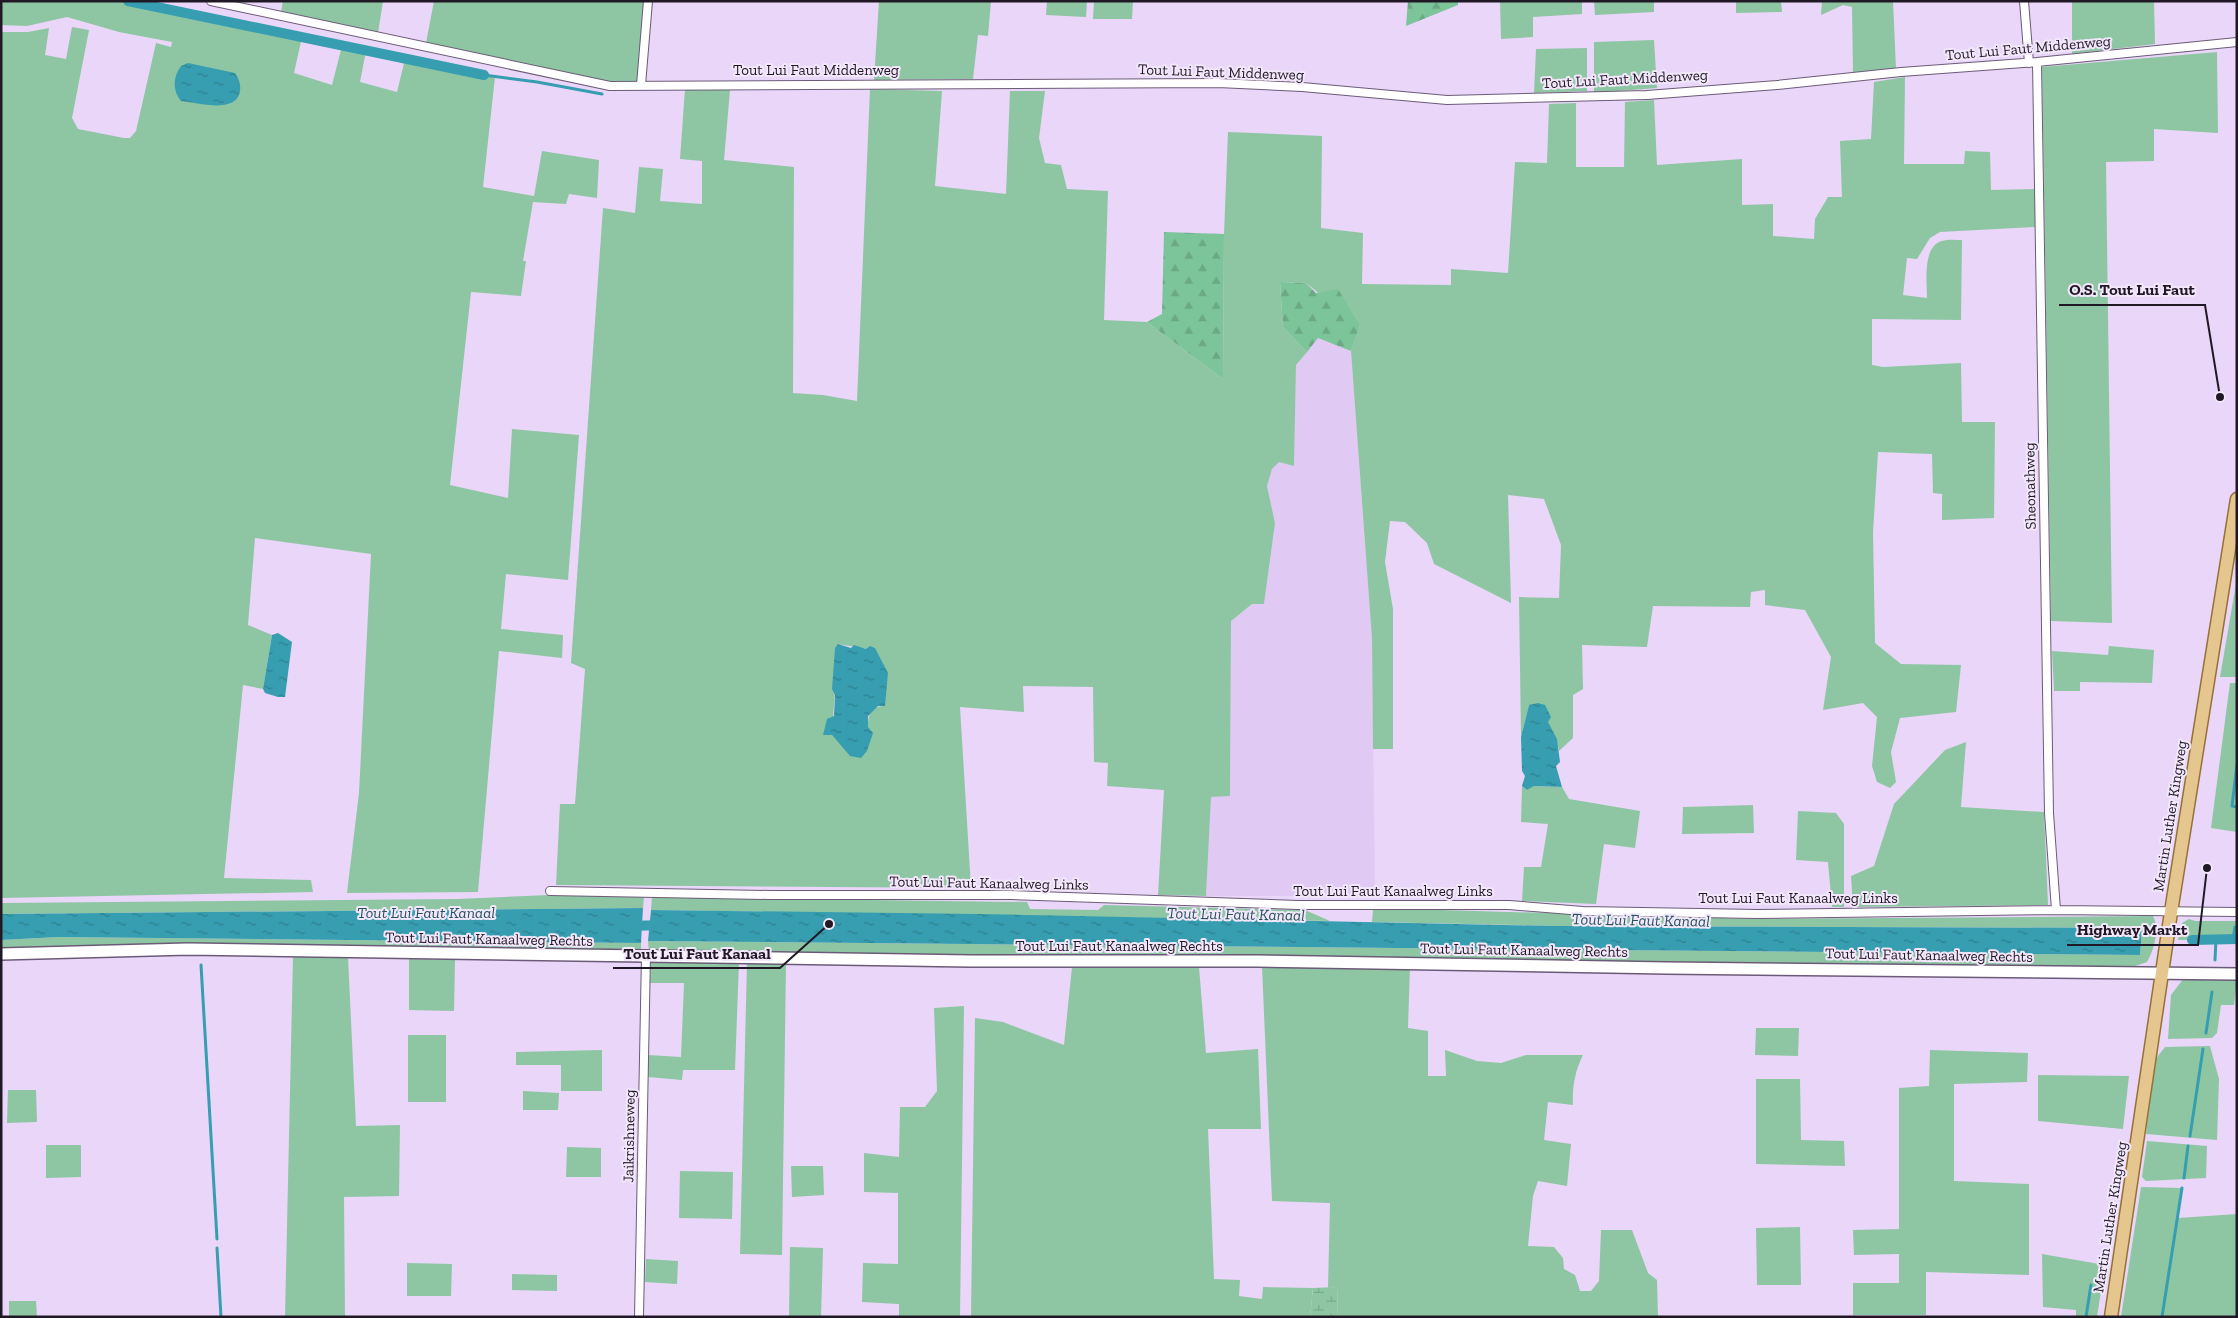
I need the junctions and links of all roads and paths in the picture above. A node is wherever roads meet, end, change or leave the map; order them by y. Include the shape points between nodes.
1 (211, 1) edge
2 (648, 1) edge
3 (2024, 1) edge
4 (2237, 42) edge
5 (2033, 63) junction
6 (641, 85) junction
7 (2237, 499) edge
8 (550, 891) dead end
9 (2056, 910) junction
10 (2171, 912) junction
11 (2237, 912) edge
12 (1, 954) edge
13 (646, 955) junction
14 (2162, 973) junction
15 (2237, 974) edge
16 (639, 1317) edge
17 (2111, 1317) edge

1 - 6 street, Tout Lui Faut Middenweg via 610,86
2 - 6 street
3 - 5 street, Sheonathweg
4 - 5 street, Tout Lui Faut Middenweg
5 - 6 street, Tout Lui Faut Middenweg via 1647,95 1447,100 1218,83
5 - 9 street, Sheonathweg via 2049,814
7 - 10 main road, Martin Luther Kingweg
8 - 9 street, Tout Lui Faut Kanaalweg Links via 770,895 1011,894 1298,905 1509,906 1583,911 1758,914
9 - 10 street, Tout Lui Faut Kanaalweg Links
10 - 11 street, Tout Lui Faut Kanaalweg Links
10 - 14 main road, Martin Luther Kingweg
12 - 13 street, Tout Lui Faut Kanaalweg Rechts via 151,949
13 - 14 street, Tout Lui Faut Kanaalweg Rechts
13 - 16 street, Jaikrishneweg
14 - 15 street, Tout Lui Faut Kanaalweg Rechts
14 - 17 main road, Martin Luther Kingweg

